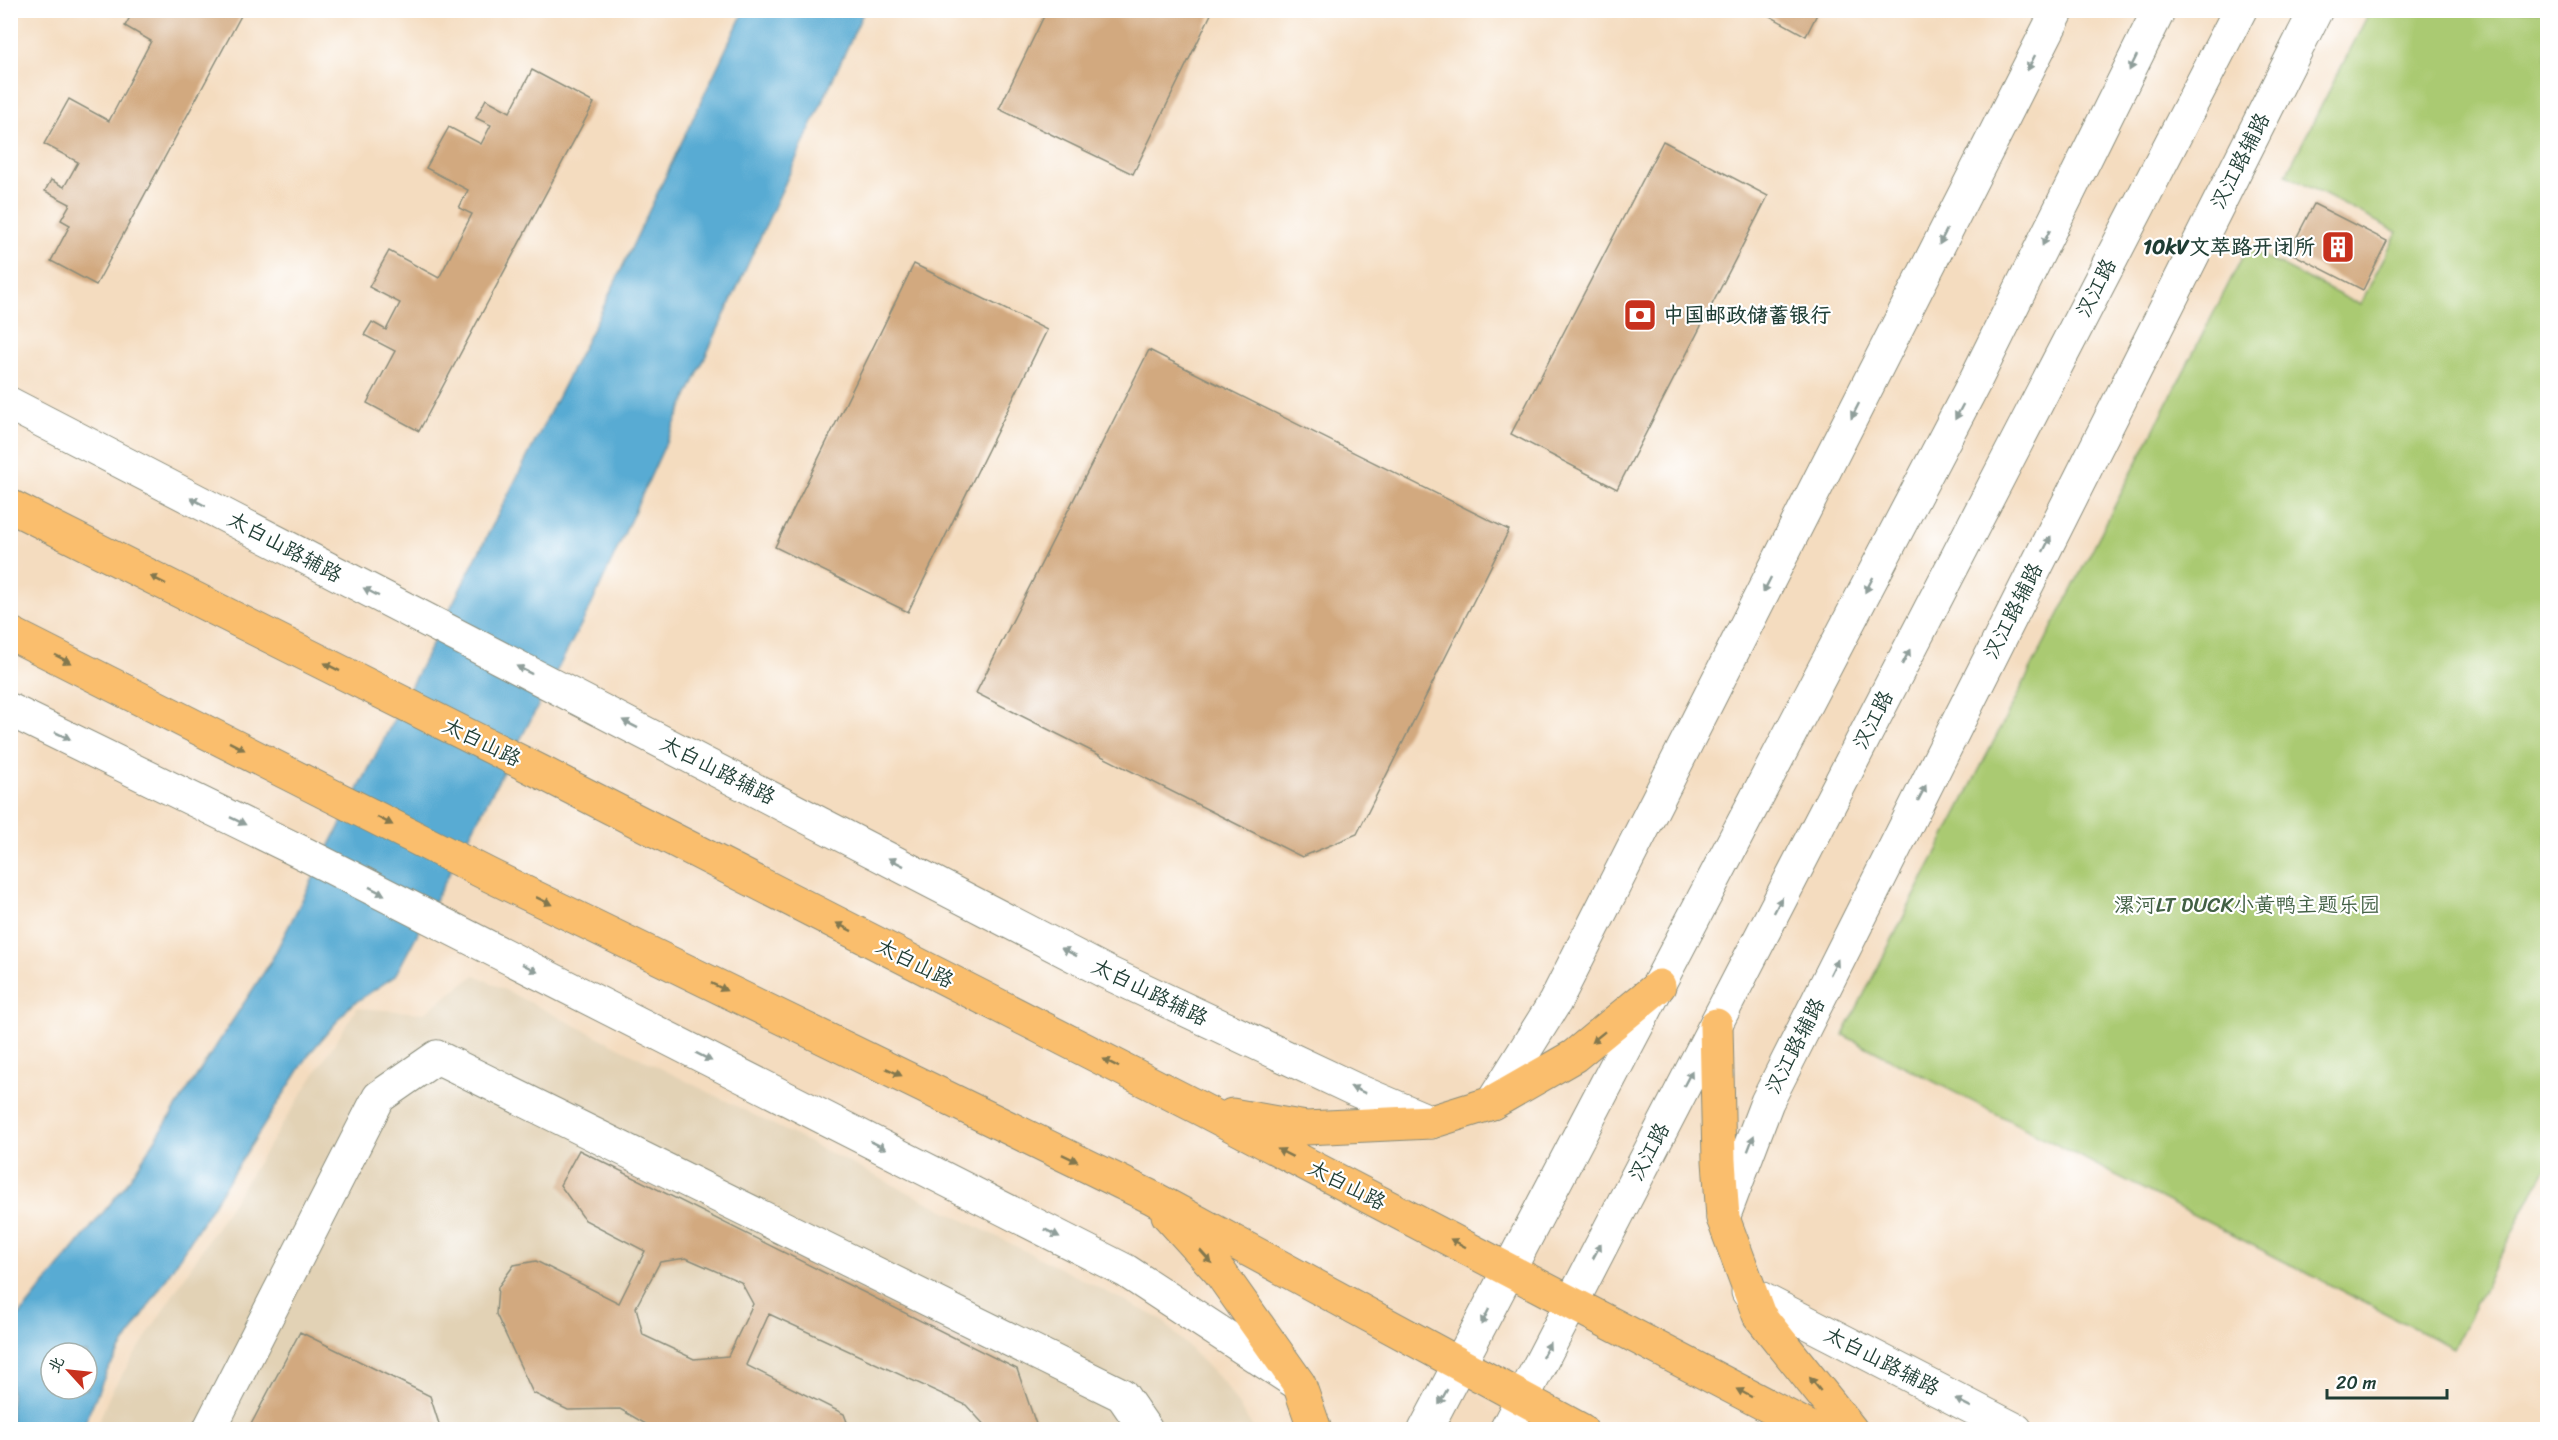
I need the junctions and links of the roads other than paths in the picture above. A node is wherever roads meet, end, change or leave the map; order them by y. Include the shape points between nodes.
1 (2058, 10) edge
2 (2159, 10) edge
3 (2240, 10) edge
4 (2316, 10) edge
5 (10, 404) edge
6 (10, 506) edge
7 (10, 633) edge
8 (10, 711) edge
9 (1659, 986) junction
10 (1716, 1024) junction
11 (1492, 1104) junction
12 (1201, 1109) junction
13 (1431, 1122) junction
14 (1153, 1198) junction
15 (1723, 1218) junction
16 (1509, 1270) junction
17 (1748, 1292) junction
18 (1570, 1302) junction
19 (1461, 1364) junction
20 (1299, 1384) junction
21 (1522, 1398) junction
22 (209, 1430) edge
23 (1146, 1430) edge
24 (1315, 1430) edge
25 (1425, 1430) edge
26 (1506, 1430) edge
27 (1581, 1430) edge
28 (1814, 1430) edge
29 (1851, 1430) edge
30 (2016, 1430) edge

1 -> 11 street via 1555,1002
2 -> 9 street via 1975,381
10 -> 3 street, 汉江路
15 -> 4 street, 汉江路辅路 via 1767,1102
13 -> 5 street, 太白山路辅路 via 1108,973
12 -> 6 main road, 太白山路
7 -> 14 main road via 491,876
8 -> 20 street via 307,855 1126,1271
9 -> 11 main road via 1574,1056
9 - 16 street
10 - 15 main road
18 -> 10 street, 汉江路
11 - 13 main road
12 - 13 main road via 1306,1128
16 -> 12 main road, 太白山路
14 - 19 main road
14 -> 20 main road via 1219,1271
15 - 17 main road
16 - 18 main road, 太白山路
16 -> 19 street
29 -> 17 main road via 1759,1315
30 -> 17 street, 太白山路辅路
21 -> 18 street, 汉江路
28 -> 18 main road, 太白山路
19 - 21 main road
19 -> 25 street
20 - 24 main road
21 - 26 street, 汉江路
21 - 27 main road
22 - 23 street via 379,1097 437,1056 1122,1395

